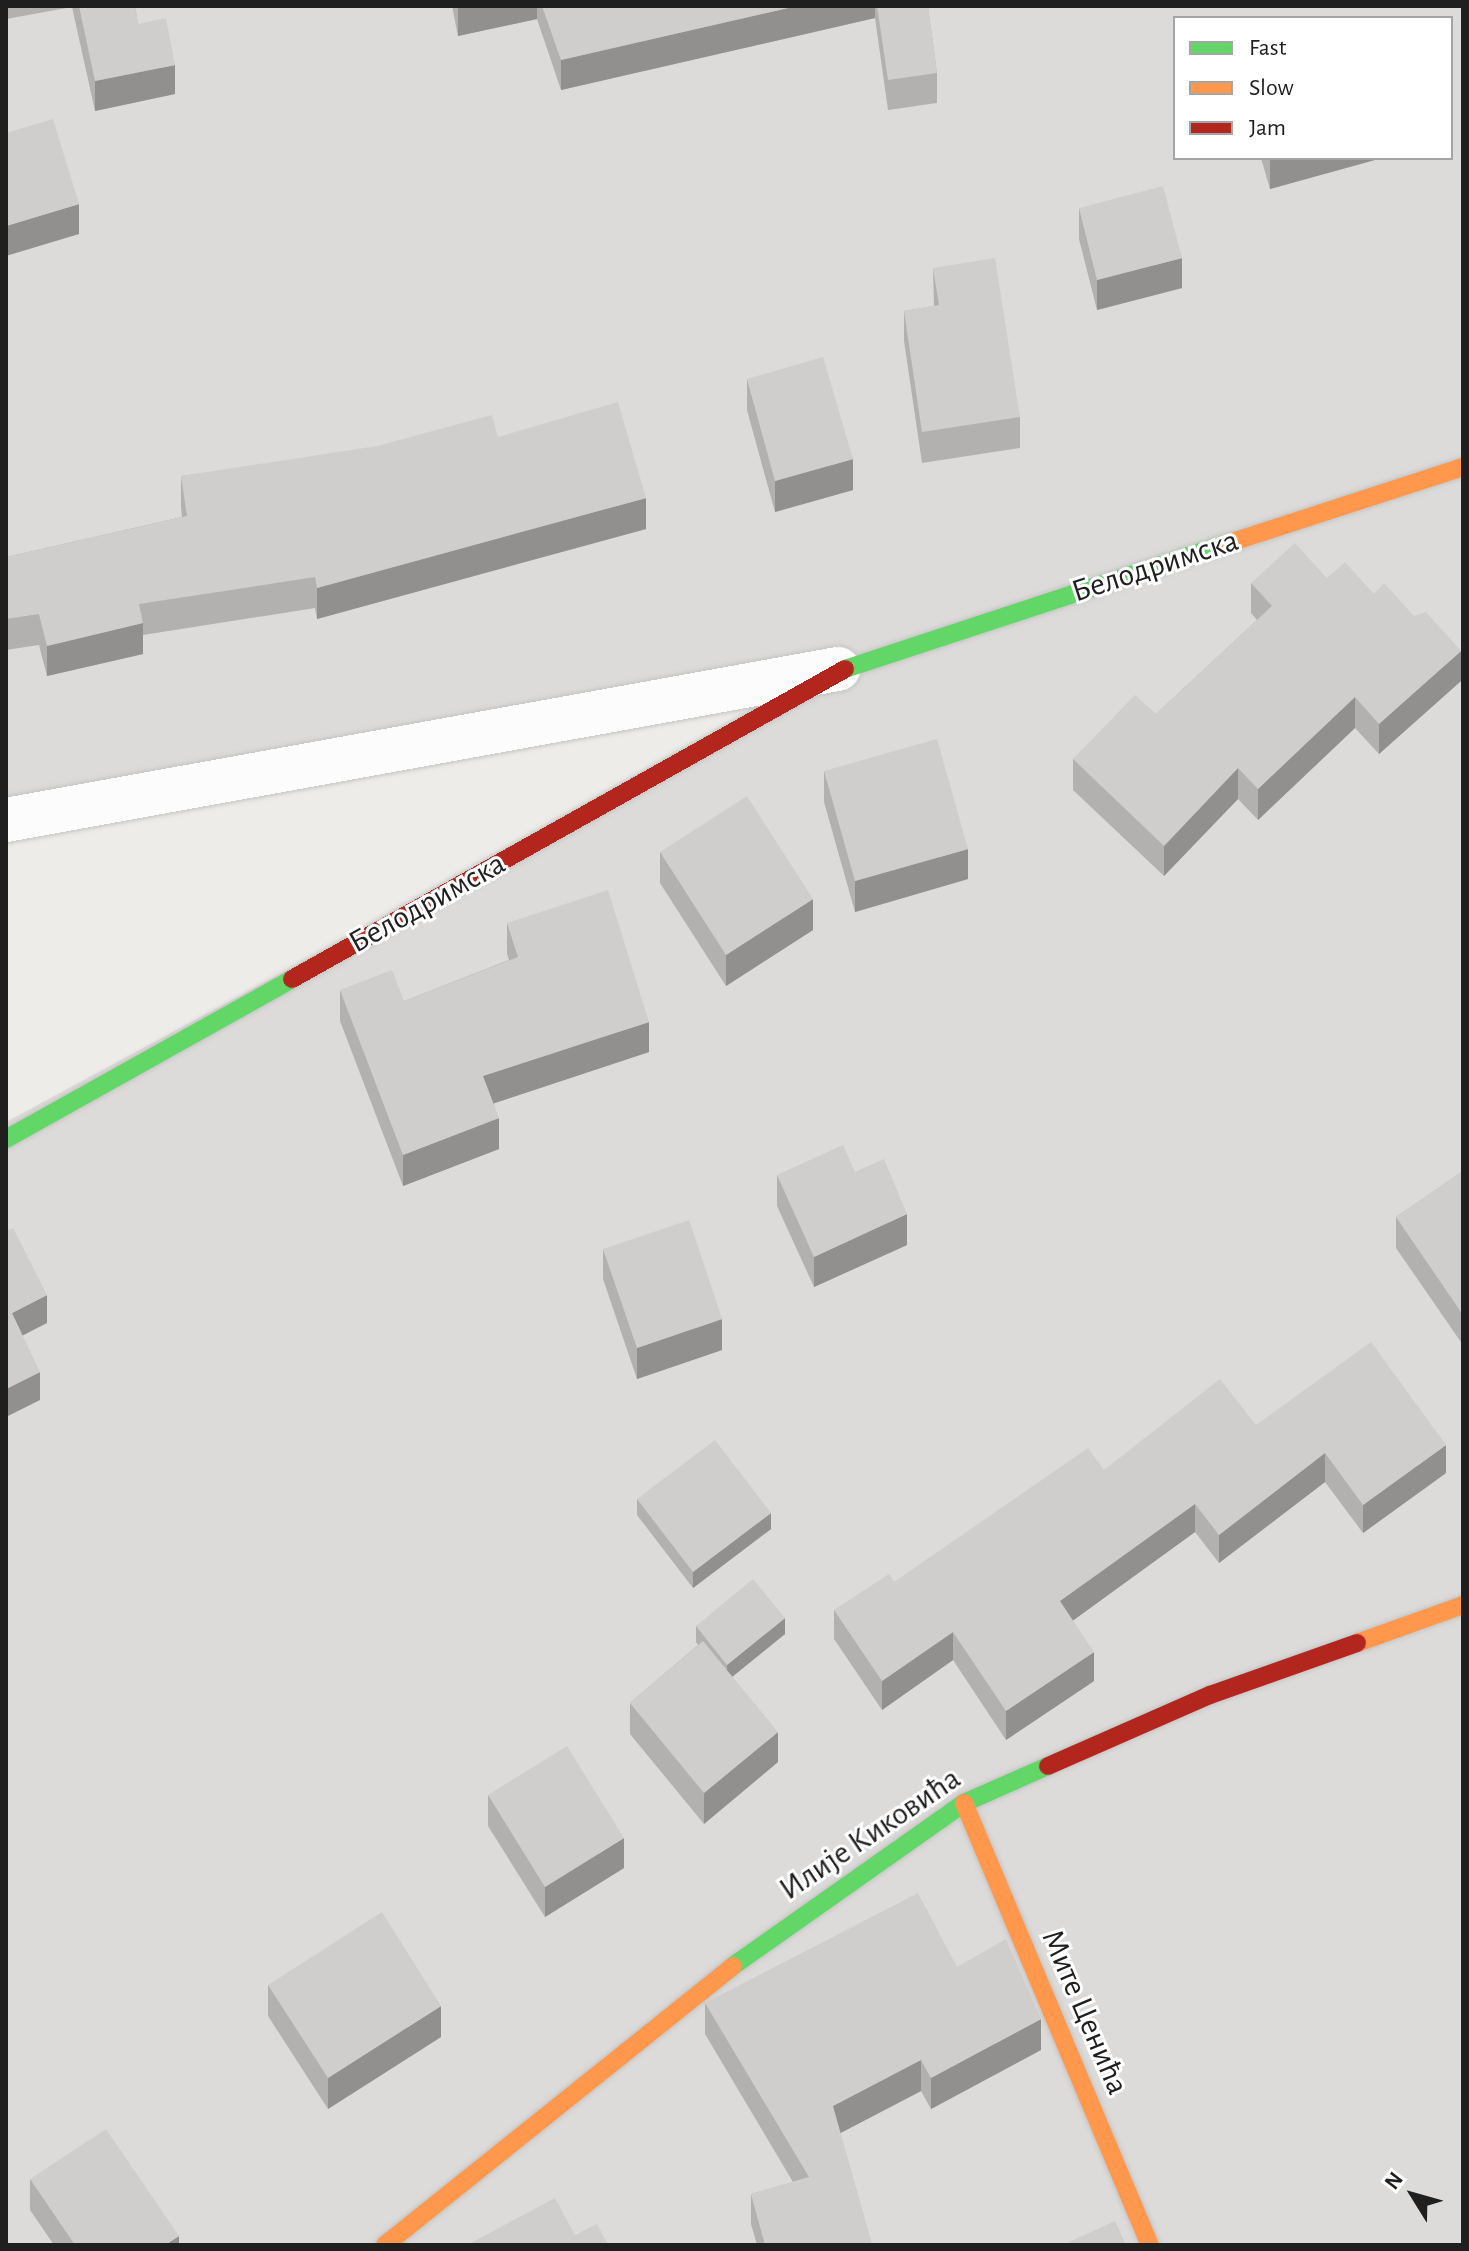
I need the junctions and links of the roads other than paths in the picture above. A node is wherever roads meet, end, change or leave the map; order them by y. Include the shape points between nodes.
1 (1463, 467) edge
2 (848, 667) junction
3 (6, 820) edge
4 (6, 1139) edge
5 (1463, 1605) edge
6 (964, 1803) junction
7 (385, 2245) edge
8 (1150, 2245) edge

1 - 2 street, Белодримска
2 - 3 street, Белодримска
2 - 4 street, Белодримска
5 - 6 street, Илије Киковића via 1210,1695
6 - 7 street, Илије Киковића via 773,1934
6 - 8 street, Мите Ценића

